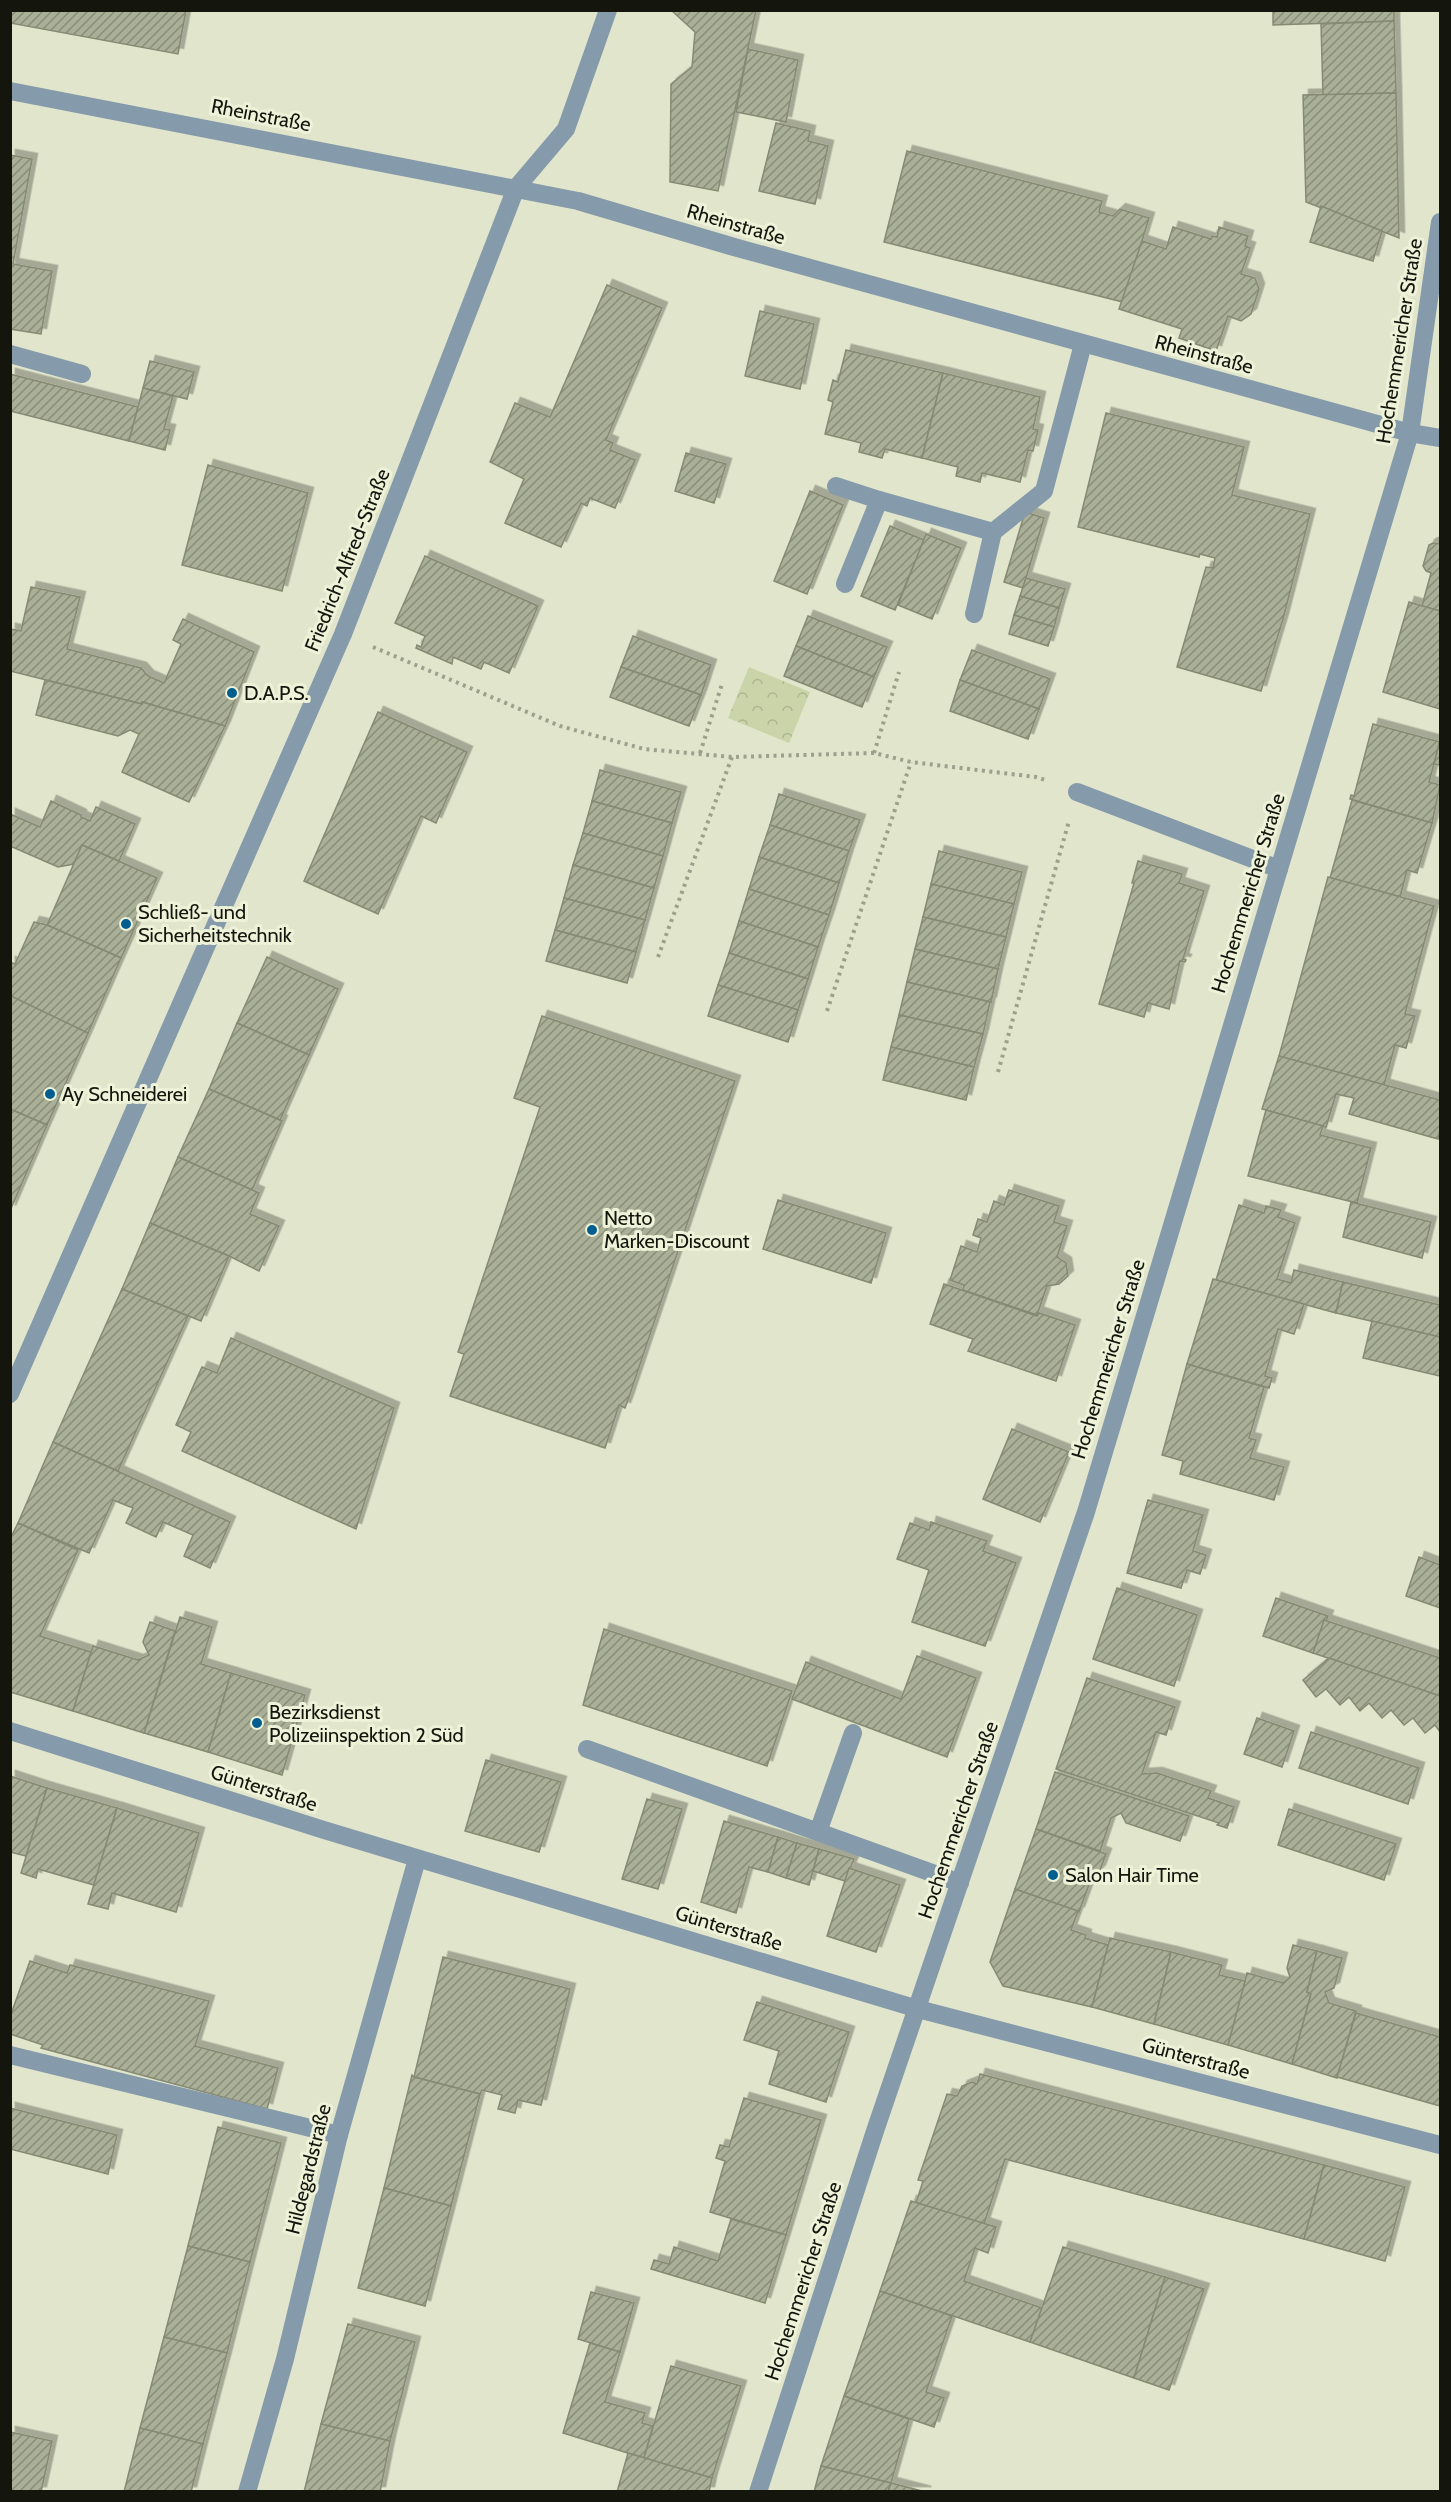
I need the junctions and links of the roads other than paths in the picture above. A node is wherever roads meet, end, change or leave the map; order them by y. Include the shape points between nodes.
1 (608, 10) edge
2 (10, 91) edge
3 (516, 189) junction
4 (1440, 222) edge
5 (1083, 344) junction
6 (10, 354) edge
7 (82, 374) dead end
8 (1410, 434) junction
9 (1440, 438) edge
10 (836, 486) dead end
11 (879, 500) junction
12 (993, 532) junction
13 (845, 584) dead end
14 (974, 614) dead end
15 (1077, 792) road end
16 (1279, 869) junction
17 (10, 1394) edge
18 (10, 1731) edge
19 (853, 1733) dead end
20 (587, 1749) dead end
21 (818, 1832) junction
22 (417, 1859) junction
23 (960, 1883) junction
24 (918, 2009) junction
25 (10, 2055) edge
26 (339, 2135) junction
27 (1440, 2145) edge
28 (247, 2492) edge
29 (758, 2492) edge

1 - 3 street, Friedrich-Alfred-Straße via 566,129
2 - 3 street, Rheinstraße
3 - 5 street, Rheinstraße via 578,201
3 - 17 street, Friedrich-Alfred-Straße via 343,634
4 - 8 street, Hochemmericher Straße
5 - 8 street, Rheinstraße
5 - 12 street via 1044,491
6 - 7 street
8 - 9 street, Rheinstraße
8 - 16 street, Hochemmericher Straße
10 - 11 street
11 - 12 street
11 - 13 street
12 - 14 street
15 - 16 street
16 - 23 street, Hochemmericher Straße via 1086,1512
18 - 22 street, Günterstraße
19 - 21 street
20 - 21 street
21 - 23 street
22 - 24 street, Günterstraße
22 - 26 street, Hildegardstraße
23 - 24 street, Hochemmericher Straße
24 - 27 street, Günterstraße
24 - 29 street, Hochemmericher Straße
25 - 26 street
26 - 28 street, Hildegardstraße via 285,2359

